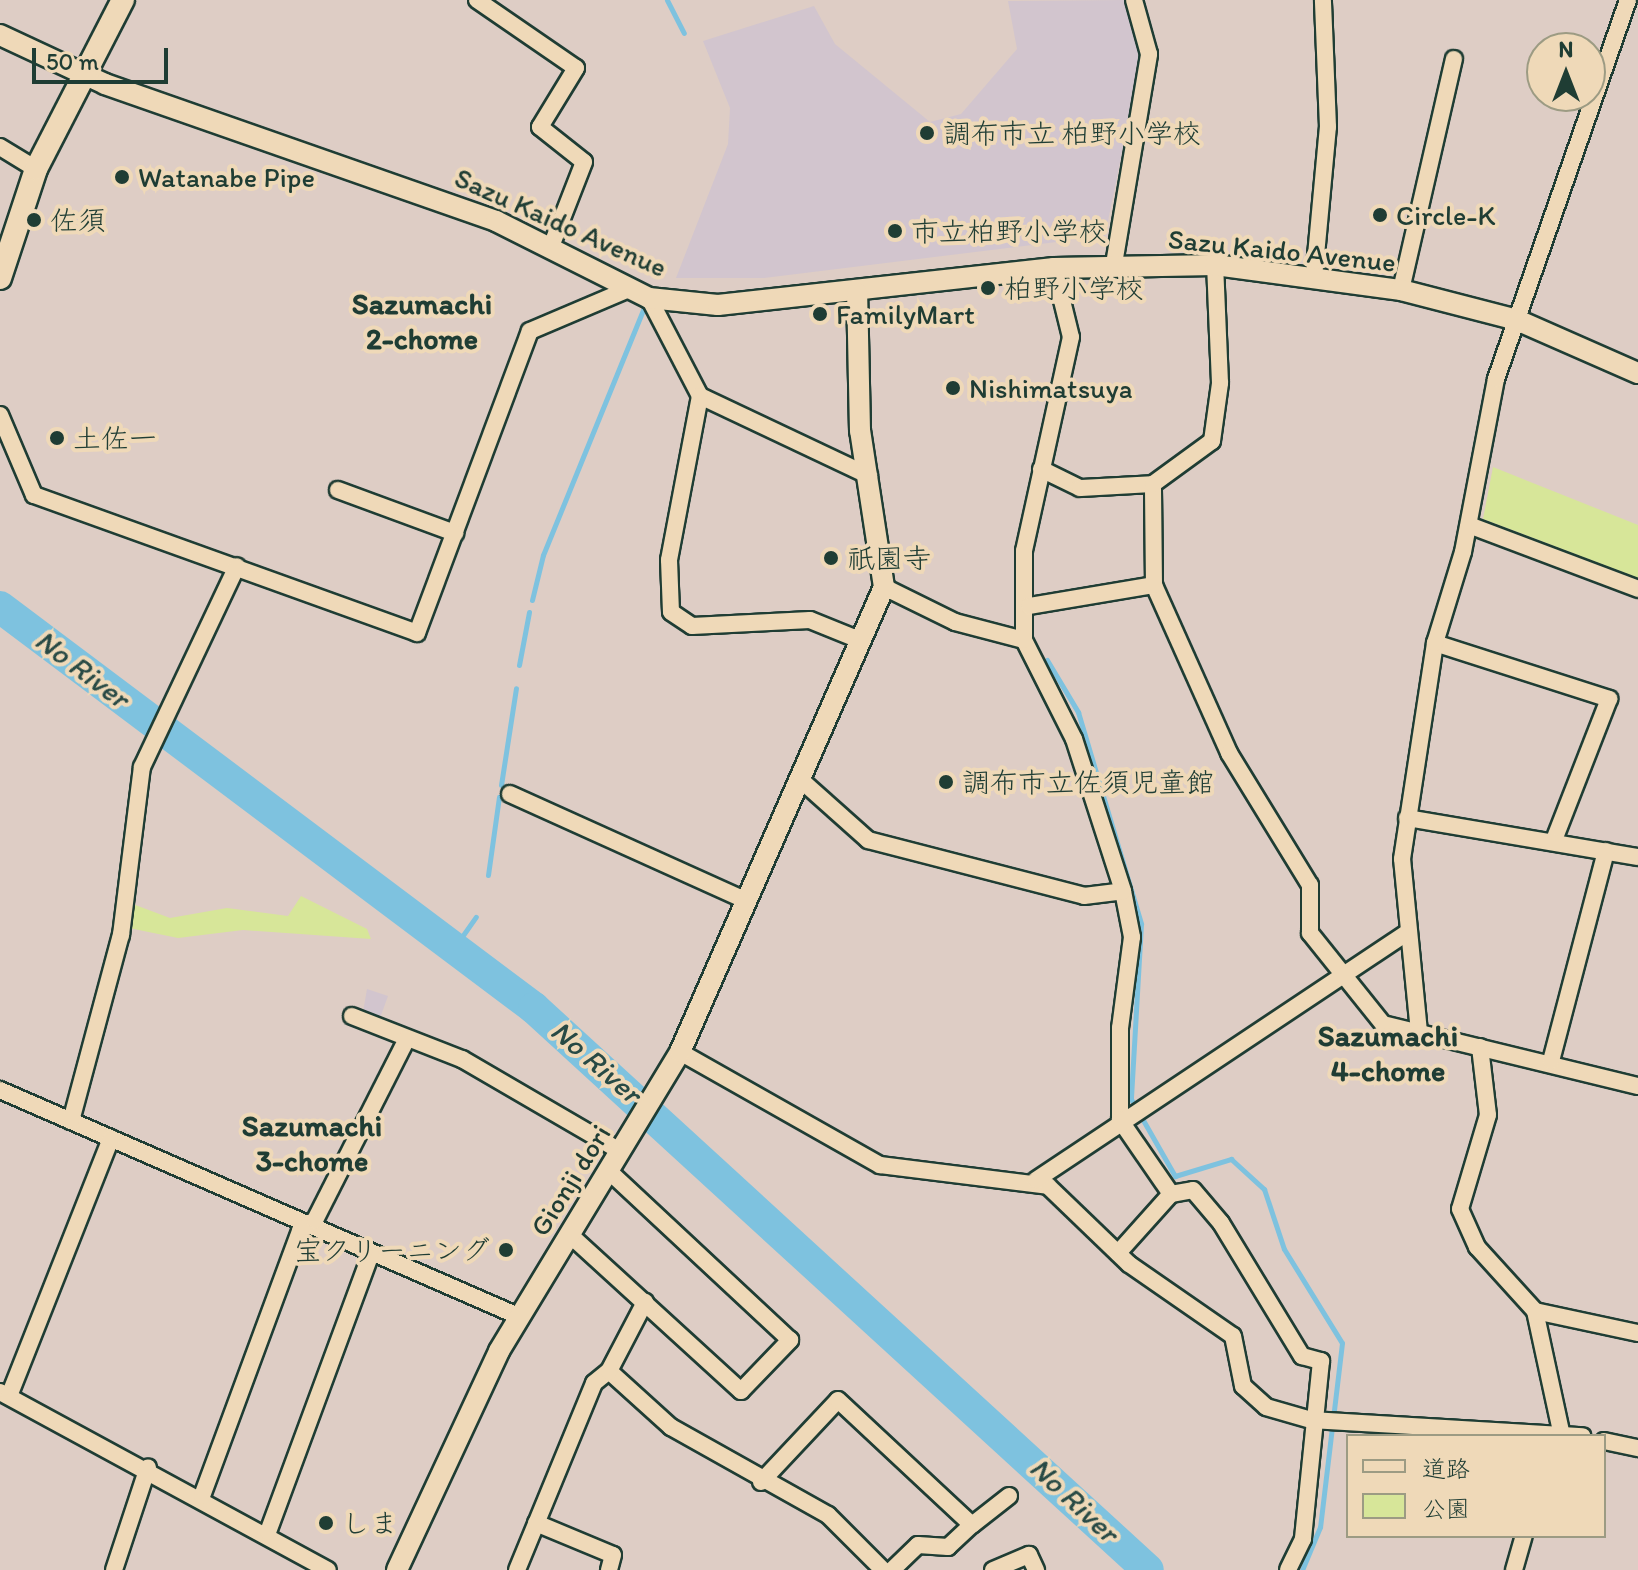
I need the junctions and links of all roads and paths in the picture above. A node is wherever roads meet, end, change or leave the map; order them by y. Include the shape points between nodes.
1 (123, 0) edge
2 (477, 0) edge
3 (1134, 0) edge
4 (1323, 0) edge
5 (1628, 0) edge
6 (0, 35) edge
7 (1454, 59) dead end
8 (82, 73) junction
9 (0, 147) edge
10 (36, 169) junction
11 (550, 249) junction
12 (1114, 264) junction
13 (1215, 265) junction
14 (1054, 268) junction
15 (1314, 277) junction
16 (0, 278) edge
17 (629, 289) junction
18 (1401, 290) junction
19 (857, 293) junction
20 (649, 298) junction
21 (1517, 320) junction
22 (1638, 373) edge
23 (700, 396) junction
24 (0, 415) edge
25 (1041, 469) junction
26 (869, 476) junction
27 (1153, 484) junction
28 (338, 490) dead end
29 (1469, 525) junction
30 (455, 533) junction
31 (237, 566) junction
32 (1154, 585) junction
33 (884, 587) junction
34 (1638, 589) edge
35 (1029, 606) junction
36 (1024, 640) junction
37 (862, 641) junction
38 (1435, 643) junction
39 (801, 780) junction
40 (510, 794) dead end
41 (1407, 818) junction
42 (1554, 840) junction
43 (1606, 851) junction
44 (1638, 857) edge
45 (1123, 891) junction
46 (747, 901) junction
47 (1408, 932) junction
48 (1342, 976) junction
49 (352, 1016) dead end
50 (1419, 1032) junction
51 (407, 1039) junction
52 (1480, 1047) junction
53 (680, 1052) junction
54 (1551, 1061) junction
55 (1638, 1086) edge
56 (0, 1090) edge
57 (1120, 1120) junction
58 (71, 1121) junction
59 (111, 1139) junction
60 (620, 1151) junction
61 (609, 1171) junction
62 (1036, 1180) junction
63 (1171, 1194) junction
64 (308, 1225) junction
65 (569, 1234) junction
66 (371, 1253) junction
67 (1118, 1253) junction
68 (645, 1302) junction
69 (1535, 1311) junction
70 (518, 1316) junction
71 (1638, 1333) edge
72 (609, 1371) junction
73 (5, 1394) edge
74 (1311, 1420) junction
75 (1563, 1434) edge
76 (1606, 1441) edge
77 (1638, 1448) edge
78 (148, 1467) junction
79 (761, 1482) junction
80 (202, 1496) junction
81 (1009, 1496) dead end
82 (536, 1523) junction
83 (972, 1525) junction
84 (268, 1532) junction
85 (1523, 1538) edge
86 (114, 1570) edge
87 (328, 1570) edge
88 (397, 1570) edge
89 (517, 1570) edge
90 (609, 1570) edge
91 (883, 1570) edge
92 (892, 1570) edge
93 (993, 1570) edge
94 (1036, 1570) edge
95 (1288, 1570) edge
96 (1514, 1570) edge

1 - 8 main road
2 - 11 street via 576,68 540,127 584,162
3 - 12 street via 1149,54
4 - 15 street via 1328,127
5 - 21 street
6 - 8 street, Sazu Kaido Avenue
7 - 18 street
8 - 10 main road
8 - 11 street, Sazu Kaido Avenue via 422,193
9 - 10 street
10 - 16 main road
11 - 17 street, Sazu Kaido Avenue
12 - 13 street, Sazu Kaido Avenue
12 - 14 street, Sazu Kaido Avenue
13 - 15 street, Sazu Kaido Avenue
13 - 27 street via 1220,383 1212,441
14 - 19 street, Sazu Kaido Avenue
14 - 25 street via 1071,337
15 - 18 street, Sazu Kaido Avenue
17 - 20 street, Sazu Kaido Avenue
17 - 30 street via 530,331
18 - 21 street, Sazu Kaido Avenue
19 - 20 street, Sazu Kaido Avenue via 718,305
19 - 26 street via 860,431
20 - 23 street
21 - 22 street, Sazu Kaido Avenue
21 - 29 street via 1496,379
23 - 26 street
23 - 37 street via 669,560 671,612 692,626 810,620
24 - 31 street via 34,495
25 - 27 street via 1080,488
25 - 35 street via 1024,551
26 - 33 street
27 - 32 street
28 - 30 street
29 - 34 street
29 - 38 street
30 - 31 street via 417,633
31 - 58 street via 144,762 126,858 121,935
32 - 35 street
32 - 48 street via 1229,753 1310,885 1310,933
33 - 36 street via 955,622
33 - 37 street, Gionji dori
35 - 36 street
36 - 45 street via 1074,739
37 - 39 street, Gionji dori
38 - 41 street
38 - 42 street via 1609,699
39 - 45 street via 868,840 1084,896
39 - 46 street, Gionji dori
40 - 46 street
41 - 42 street
41 - 47 street via 1402,859
42 - 43 street
43 - 44 street
43 - 54 street
45 - 57 street via 1132,937 1120,1028
46 - 53 street, Gionji dori
47 - 48 street
47 - 50 street
48 - 50 street via 1383,1024
48 - 57 street
49 - 51 street
50 - 52 street
51 - 60 street via 462,1059
51 - 64 street
52 - 54 street
52 - 69 street via 1488,1115 1460,1209 1477,1247
53 - 60 street, Gionji dori
53 - 62 street via 880,1165 931,1176
54 - 55 street
56 - 58 street
57 - 62 street
57 - 63 street
58 - 59 street
59 - 64 street
59 - 73 street
60 - 61 street, Gionji dori
61 - 65 street, Gionji dori
61 - 68 street via 790,1340 741,1391
62 - 67 street
63 - 67 street
63 - 74 street via 1193,1190 1221,1223 1302,1356 1321,1361
64 - 66 street
64 - 80 street
65 - 68 street
65 - 70 street, Gionji dori
66 - 70 street
66 - 84 street
67 - 74 street via 1233,1336 1249,1396
68 - 72 street
69 - 71 street
69 - 75 street
70 - 88 street, Gionji dori
72 - 79 street via 671,1427
72 - 82 street via 594,1383
73 - 78 street
74 - 75 street
74 - 95 street via 1303,1539
76 - 77 street
78 - 80 street
78 - 86 street
79 - 83 street via 838,1400
79 - 91 street via 828,1515
80 - 84 street
81 - 83 street
82 - 89 street
82 - 90 street via 613,1555
83 - 92 street via 948,1547 918,1545
84 - 87 street
85 - 96 street
93 - 94 street via 1029,1555

